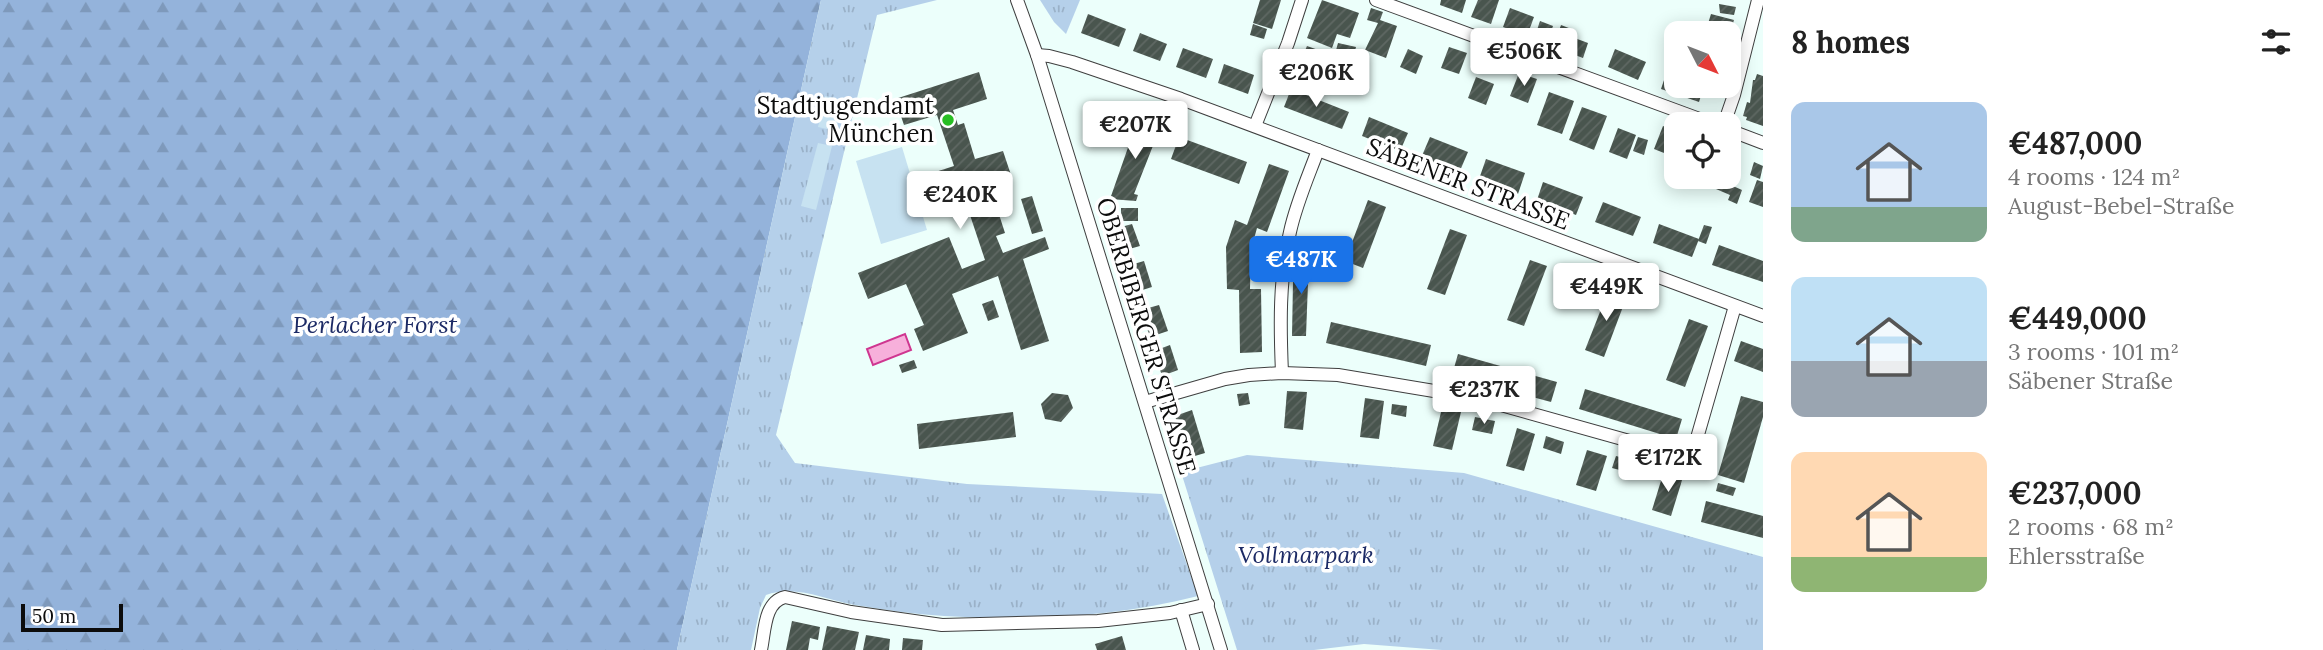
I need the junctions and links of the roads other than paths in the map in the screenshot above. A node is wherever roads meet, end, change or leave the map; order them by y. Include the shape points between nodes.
1 (1017, 0) edge
2 (1302, 0) edge
3 (1376, 0) edge
4 (1758, 0) edge
5 (1037, 55) junction
6 (1680, 112) edge
7 (1728, 112) edge
8 (1255, 126) junction
9 (1741, 135) edge
10 (1763, 143) edge
11 (1318, 150) junction
12 (1735, 306) junction
13 (1763, 316) edge
14 (1282, 373) junction
15 (1145, 402) junction
16 (1208, 604) junction
17 (1181, 610) junction
18 (761, 650) edge
19 (1192, 650) edge
20 (1221, 650) edge

1 - 5 street, OBERBIBERGER STRASSE
2 - 8 street
3 - 6 street
4 - 7 street
5 - 8 street, SÄBENER STRASSE via 1072,62
5 - 15 street, OBERBIBERGER STRASSE
8 - 11 street, SÄBENER STRASSE
9 - 10 street
11 - 12 street, SÄBENER STRASSE
11 - 14 street via 1286,249 1280,313
12 - 13 street, SÄBENER STRASSE
12 - 14 street via 1695,445 1684,456 1476,398 1338,375
14 - 15 street via 1225,379
15 - 16 street, OBERBIBERGER STRASSE
16 - 17 street
16 - 20 street, OBERBIBERGER STRASSE
17 - 18 street via 1098,621 942,625 785,597 770,606
17 - 19 street

